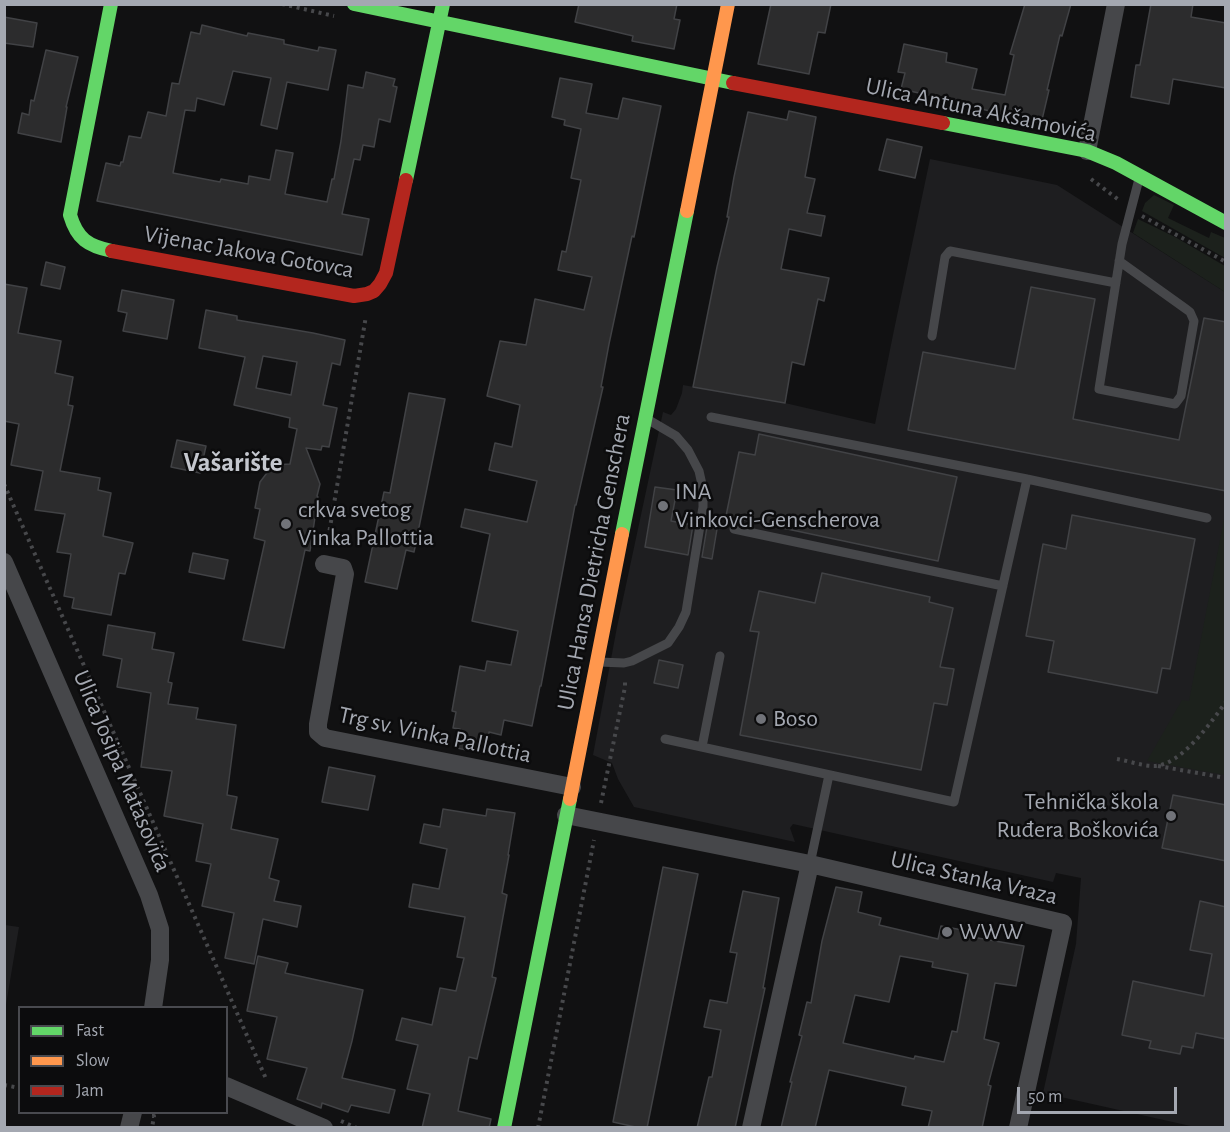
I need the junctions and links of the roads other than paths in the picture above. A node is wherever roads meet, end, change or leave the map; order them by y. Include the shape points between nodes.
1 (111, 4) edge
2 (354, 4) edge
3 (443, 4) edge
4 (728, 4) edge
5 (1116, 4) edge
6 (439, 23) junction
7 (713, 79) junction
8 (1087, 151) junction
9 (1139, 176) junction
10 (1226, 223) edge
11 (1119, 261) junction
12 (1116, 283) junction
13 (932, 336) dead end
14 (711, 417) dead end
15 (645, 418) junction
16 (1027, 479) junction
17 (1207, 518) dead end
18 (734, 529) dead end
19 (4, 562) edge
20 (324, 564) road end
21 (1003, 586) junction
22 (720, 656) dead end
23 (597, 662) junction
24 (665, 739) dead end
25 (702, 747) junction
26 (829, 775) junction
27 (572, 788) junction
28 (566, 815) junction
29 (810, 864) junction
30 (153, 1006) edge
31 (228, 1087) edge
32 (330, 1123) edge
33 (504, 1128) edge
34 (751, 1128) edge
35 (1018, 1128) edge

1 - 6 street, Vijenac Jakova Gotovca via 70,215 75,231 98,248 354,296 370,294 380,287 386,273
2 - 6 street
3 - 6 street, Vijenac Jakova Gotovca
4 - 7 street, Ulica Hansa Dietricha Genschera
5 - 8 street
6 - 7 street
7 - 8 street, Ulica Antuna Akšamovića
7 - 15 street, Ulica Hansa Dietricha Genschera
8 - 9 street, Ulica Antuna Akšamovića
9 - 10 street, Ulica Antuna Akšamovića
9 - 11 lane
11 - 12 lane
11 - 12 lane via 1190,312 1194,321 1181,396 1175,404 1099,389
12 - 13 lane via 950,251 945,257
14 - 16 lane
15 - 23 street, Ulica Hansa Dietricha Genschera
15 - 23 lane via 676,436 688,450 704,489 686,612 668,643 632,661
16 - 17 lane
16 - 21 lane
18 - 21 lane
19 - 30 street, Ulica Josipa Matasovića via 149,895 160,929
20 - 27 street, Trg sv. Vinka Pallottia via 343,568 345,574 318,732 325,738
21 - 26 lane via 954,802
22 - 25 lane
23 - 27 street, Ulica Hansa Dietricha Genschera
24 - 25 lane
25 - 26 lane
26 - 29 lane
27 - 28 street, Ulica Hansa Dietricha Genschera
28 - 29 street, Ulica Stanka Vraza
28 - 33 street, Ulica Hansa Dietricha Genschera
29 - 34 street
29 - 35 street, Ulica Stanka Vraza via 1063,923
31 - 32 street

